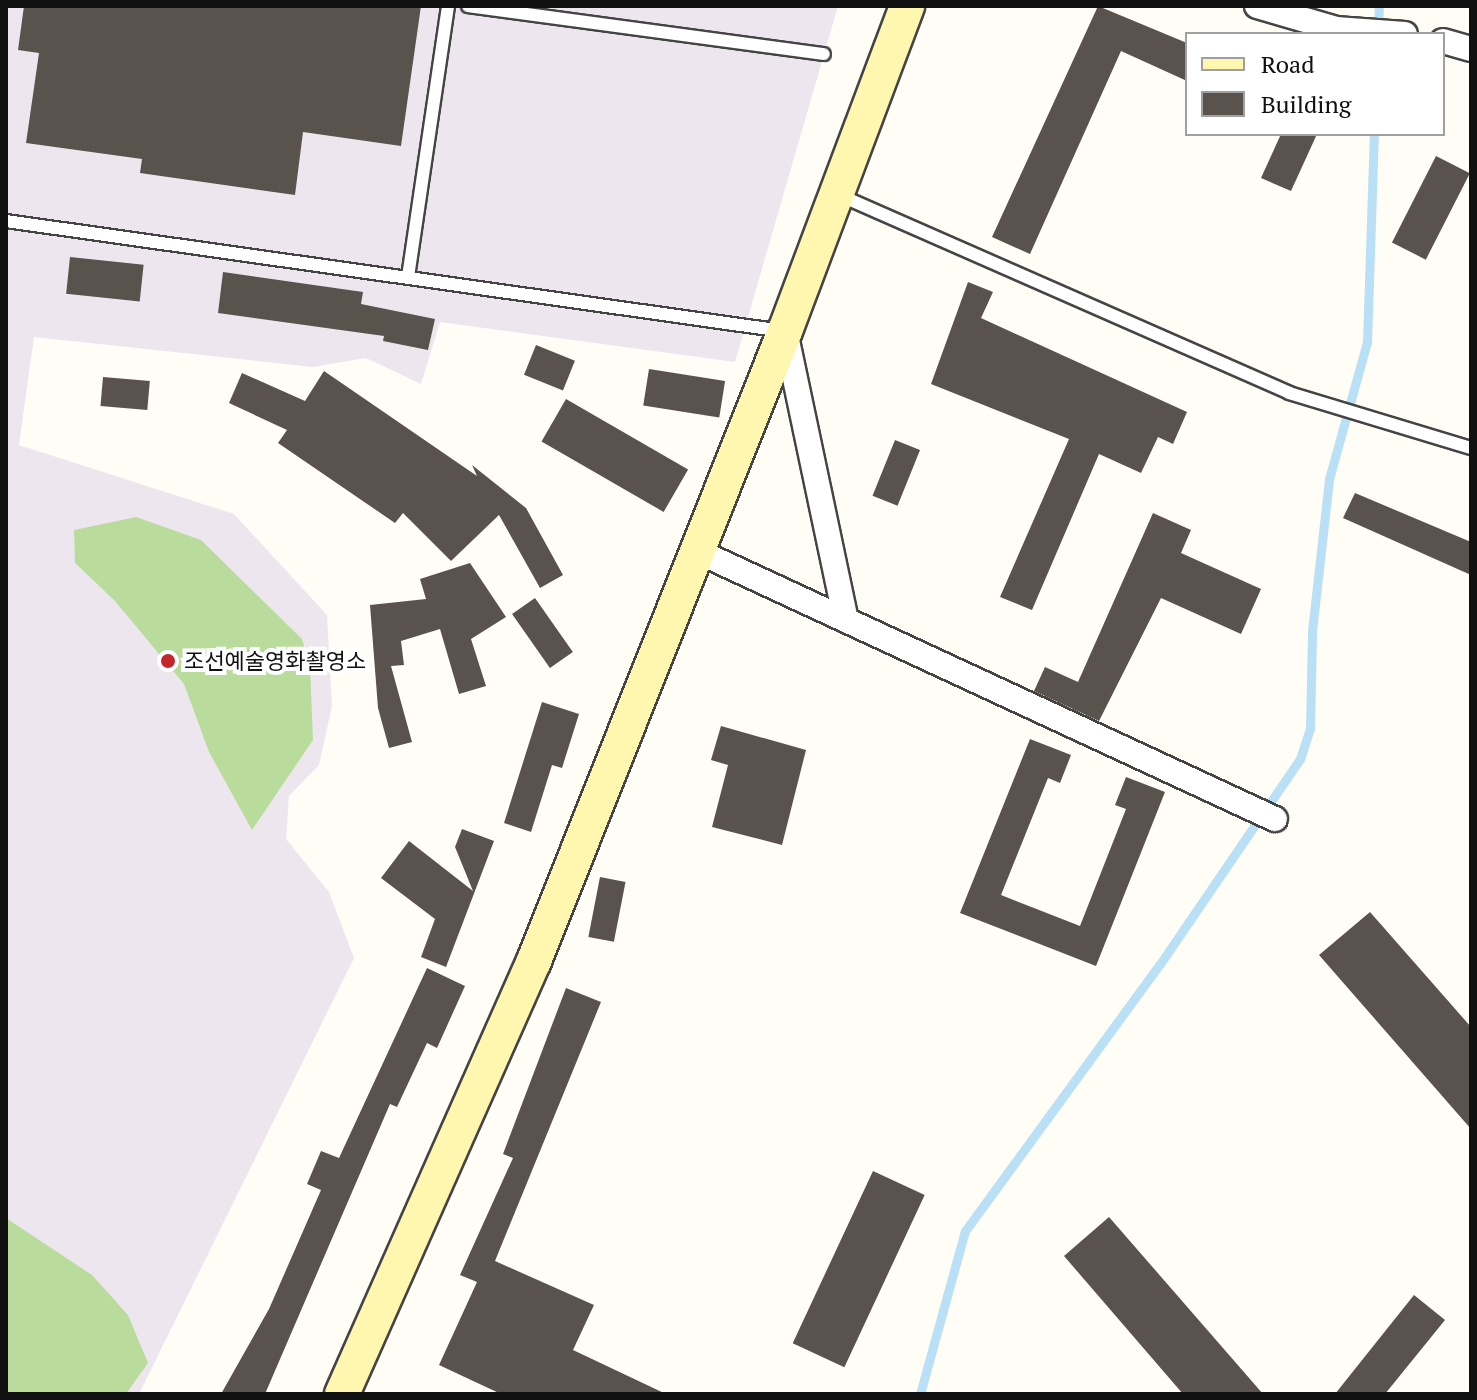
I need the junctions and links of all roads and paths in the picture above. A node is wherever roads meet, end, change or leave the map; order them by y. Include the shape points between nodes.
1 (448, 6) edge
2 (468, 6) edge
3 (907, 6) edge
4 (1257, 6) edge
5 (1386, 32) edge
6 (1445, 42) edge
7 (1471, 49) edge
8 (824, 54) dead end
9 (836, 193) junction
10 (6, 221) edge
11 (408, 277) junction
12 (785, 331) junction
13 (1471, 448) edge
14 (697, 551) junction
15 (846, 620) junction
16 (1275, 819) dead end
17 (342, 1394) edge

1 - 11 lane
2 - 8 lane
3 - 9 main road
4 - 5 street
6 - 7 street
9 - 12 main road
9 - 13 lane via 1289,393
10 - 11 lane
11 - 12 lane
12 - 14 main road
12 - 15 street
14 - 15 street
14 - 17 main road via 534,961
15 - 16 street

